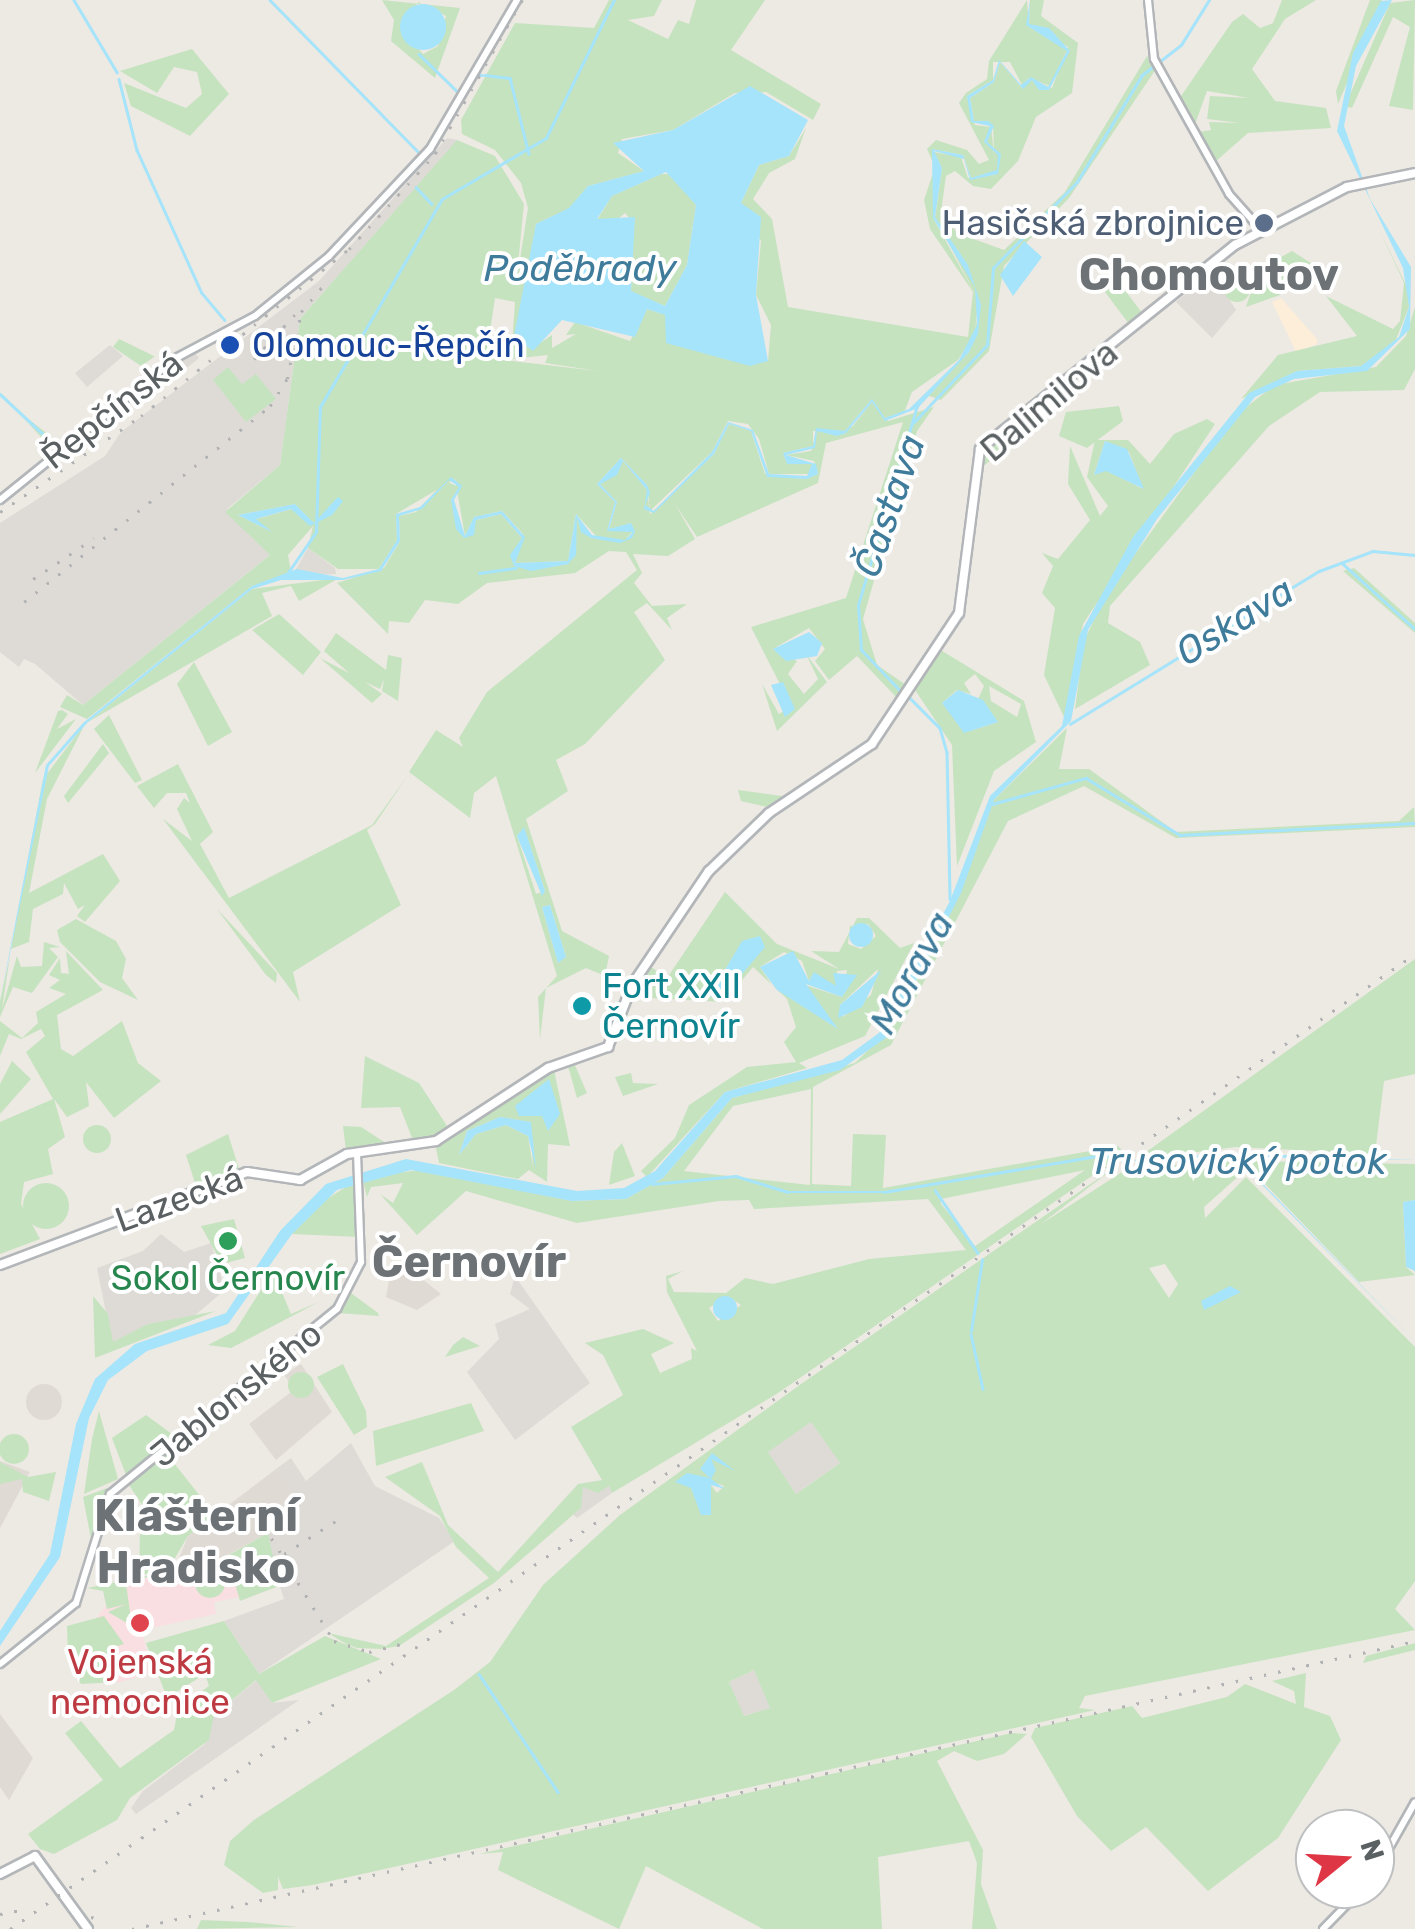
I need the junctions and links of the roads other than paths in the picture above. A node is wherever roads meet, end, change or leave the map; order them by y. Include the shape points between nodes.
1 (517, 0) edge
2 (1148, 0) edge
3 (1415, 174) edge
4 (1262, 232) junction
5 (0, 500) edge
6 (905, 694) joint
7 (357, 1156) junction
8 (0, 1265) edge
9 (0, 1664) edge
10 (1415, 1802) edge
11 (1395, 1838) edge
12 (0, 1874) edge
13 (1342, 1909) edge
14 (88, 1929) edge
15 (1323, 1929) edge

1 - 5 street, Řepčínská via 425,156 324,260 229,330 167,364
2 - 4 street via 1158,67 1213,164
3 - 4 main road, Dalimilova via 1348,186
4 - 6 main road, Dalimilova via 980,449 964,604
6 - 7 main road, Lazecká via 872,744 770,813 709,871 632,985 608,1047 548,1068 449,1136
7 - 8 main road, Lazecká via 300,1180 244,1172
7 - 9 street, Jablonského via 362,1256 348,1289 299,1349 110,1494 76,1603
10 - 11 street
12 - 14 main road via 30,1855
13 - 15 street

